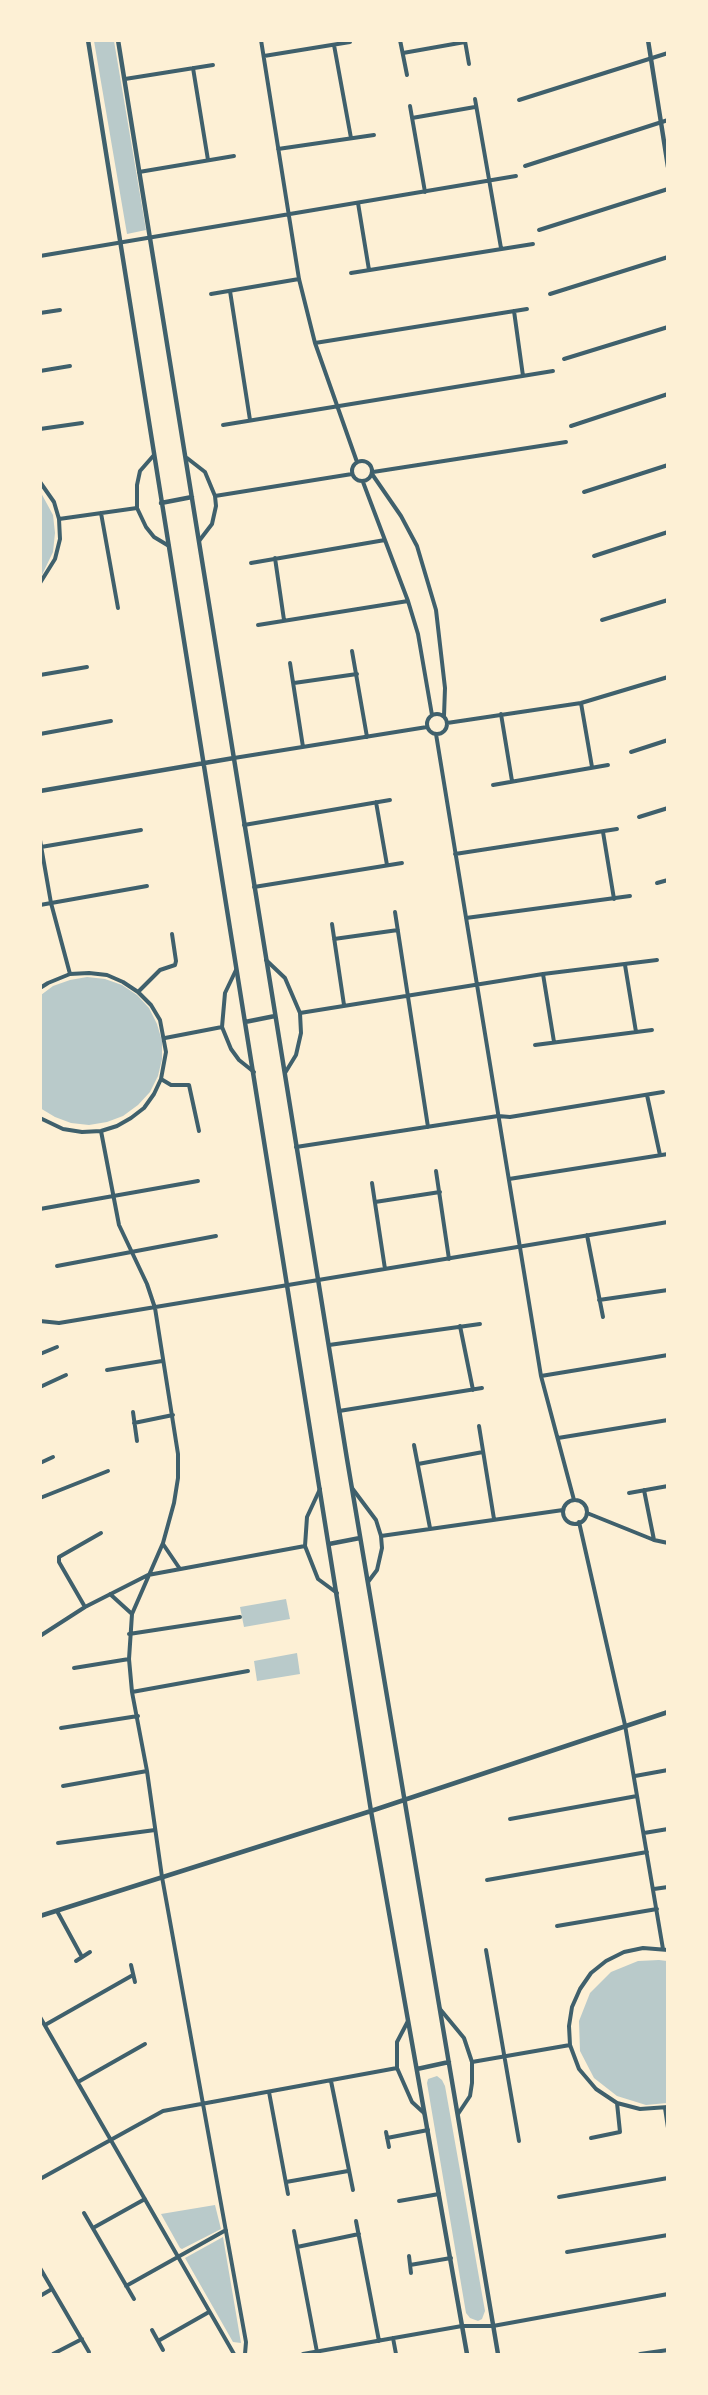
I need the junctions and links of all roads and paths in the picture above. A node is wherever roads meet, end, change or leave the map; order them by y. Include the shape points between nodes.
1 (88, 40) edge
2 (118, 40) edge
3 (261, 40) edge
4 (400, 40) edge
5 (648, 40) edge
6 (465, 41) edge
7 (350, 42) dead end
8 (334, 45) junction
9 (403, 53) junction
10 (668, 53) edge
11 (264, 56) junction
12 (651, 58) junction
13 (469, 64) dead end
14 (213, 65) dead end
15 (194, 68) junction
16 (407, 75) dead end
17 (125, 79) junction
18 (475, 99) dead end
19 (519, 100) dead end
20 (410, 106) dead end
21 (475, 107) junction
22 (412, 118) junction
23 (668, 120) edge
24 (661, 122) junction
25 (374, 135) dead end
26 (351, 138) junction
27 (278, 149) junction
28 (234, 156) dead end
29 (208, 160) junction
30 (525, 166) dead end
31 (668, 167) edge
32 (139, 172) junction
33 (516, 176) dead end
34 (488, 182) junction
35 (668, 189) edge
36 (425, 192) junction
37 (358, 203) junction
38 (287, 214) junction
39 (539, 230) dead end
40 (150, 237) junction
41 (120, 243) junction
42 (533, 244) dead end
43 (501, 248) junction
44 (40, 256) edge
45 (668, 257) edge
46 (369, 270) junction
47 (351, 273) dead end
48 (299, 279) junction
49 (230, 291) junction
50 (211, 294) dead end
51 (550, 294) dead end
52 (527, 309) dead end
53 (60, 310) dead end
54 (514, 311) junction
55 (40, 313) edge
56 (668, 327) edge
57 (315, 343) junction
58 (564, 359) dead end
59 (70, 366) dead end
60 (40, 371) edge
61 (553, 371) dead end
62 (523, 376) junction
63 (668, 394) edge
64 (338, 406) junction
65 (250, 420) junction
66 (82, 423) dead end
67 (223, 425) dead end
68 (571, 426) dead end
69 (40, 429) edge
70 (566, 442) dead end
71 (154, 456) junction
72 (187, 459) junction
73 (357, 462) junction
74 (668, 465) edge
75 (372, 473) junction
76 (352, 474) junction
77 (40, 482) edge
78 (363, 482) junction
79 (584, 492) dead end
80 (215, 496) junction
81 (192, 497) junction
82 (161, 503) junction
83 (137, 508) junction
84 (101, 513) junction
85 (59, 519) junction
86 (668, 532) edge
87 (385, 540) junction
88 (199, 541) junction
89 (169, 546) junction
90 (594, 555) dead end
91 (274, 558) junction
92 (250, 563) dead end
93 (40, 583) edge
94 (668, 600) edge
95 (408, 601) junction
96 (118, 608) dead end
97 (284, 620) junction
98 (602, 620) dead end
99 (258, 625) dead end
100 (352, 651) dead end
101 (290, 663) dead end
102 (87, 667) dead end
103 (357, 674) junction
104 (40, 675) edge
105 (668, 677) edge
106 (294, 683) junction
107 (581, 704) junction
108 (501, 714) junction
109 (432, 715) junction
110 (444, 716) junction
111 (111, 721) dead end
112 (447, 723) junction
113 (427, 727) junction
114 (40, 734) edge
115 (436, 734) junction
116 (368, 737) junction
117 (668, 740) edge
118 (303, 747) junction
119 (631, 752) dead end
120 (234, 758) junction
121 (203, 764) junction
122 (608, 765) dead end
123 (592, 767) junction
124 (512, 781) junction
125 (493, 785) dead end
126 (40, 791) edge
127 (390, 800) dead end
128 (376, 802) junction
129 (668, 808) edge
130 (639, 817) dead end
131 (244, 825) junction
132 (617, 829) dead end
133 (141, 830) dead end
134 (603, 831) junction
135 (40, 840) edge
136 (41, 847) edge
137 (455, 854) junction
138 (402, 863) dead end
139 (387, 865) junction
140 (668, 880) edge
141 (657, 883) dead end
142 (147, 886) dead end
143 (254, 887) junction
144 (630, 896) dead end
145 (614, 898) junction
146 (51, 903) junction
147 (40, 905) edge
148 (395, 912) dead end
149 (466, 918) junction
150 (332, 924) dead end
151 (398, 930) junction
152 (172, 934) dead end
153 (334, 939) junction
154 (266, 960) junction
155 (657, 960) dead end
156 (625, 965) junction
157 (236, 970) junction
158 (70, 974) junction
159 (543, 974) junction
160 (476, 985) junction
161 (40, 988) edge
162 (138, 992) junction
163 (408, 994) junction
164 (344, 1005) junction
165 (300, 1013) junction
166 (275, 1016) junction
167 (244, 1022) junction
168 (222, 1027) junction
169 (652, 1030) dead end
170 (636, 1032) junction
171 (165, 1038) junction
172 (554, 1041) junction
173 (535, 1045) dead end
174 (255, 1072) junction
175 (285, 1074) junction
176 (161, 1079) junction
177 (663, 1092) dead end
178 (647, 1095) junction
179 (498, 1116) junction
180 (40, 1118) edge
181 (428, 1127) junction
182 (101, 1131) junction
183 (199, 1131) dead end
184 (296, 1147) junction
185 (668, 1154) edge
186 (660, 1155) junction
187 (436, 1171) dead end
188 (509, 1179) junction
189 (198, 1181) dead end
190 (372, 1183) dead end
191 (440, 1191) junction
192 (112, 1197) junction
193 (375, 1202) junction
194 (40, 1209) edge
195 (668, 1222) edge
196 (587, 1235) junction
197 (216, 1236) dead end
198 (520, 1248) junction
199 (131, 1253) junction
200 (449, 1259) junction
201 (57, 1266) dead end
202 (385, 1269) junction
203 (319, 1280) junction
204 (287, 1285) junction
205 (668, 1290) edge
206 (599, 1300) junction
207 (155, 1308) junction
208 (603, 1317) dead end
209 (40, 1321) edge
210 (480, 1324) dead end
211 (460, 1326) junction
212 (329, 1346) junction
213 (57, 1347) dead end
214 (40, 1354) edge
215 (668, 1355) edge
216 (162, 1361) junction
217 (107, 1370) dead end
218 (66, 1375) dead end
219 (541, 1376) junction
220 (40, 1387) edge
221 (482, 1388) dead end
222 (473, 1390) junction
223 (339, 1411) junction
224 (133, 1412) dead end
225 (173, 1415) junction
226 (668, 1420) edge
227 (134, 1423) junction
228 (479, 1426) dead end
229 (558, 1438) junction
230 (136, 1441) dead end
231 (414, 1445) dead end
232 (483, 1452) junction
233 (53, 1457) dead end
234 (40, 1463) edge
235 (418, 1464) junction
236 (108, 1472) dead end
237 (668, 1486) edge
238 (352, 1488) junction
239 (320, 1489) junction
240 (644, 1490) junction
241 (629, 1493) dead end
242 (40, 1498) edge
243 (574, 1500) junction
244 (563, 1510) junction
245 (587, 1513) junction
246 (494, 1519) junction
247 (579, 1522) junction
248 (430, 1528) junction
249 (101, 1533) dead end
250 (381, 1536) junction
251 (360, 1538) junction
252 (654, 1540) junction
253 (163, 1543) junction
254 (668, 1543) edge
255 (330, 1545) junction
256 (305, 1546) junction
257 (180, 1569) junction
258 (148, 1575) junction
259 (368, 1582) junction
260 (338, 1593) junction
261 (110, 1594) junction
262 (85, 1607) junction
263 (132, 1614) junction
264 (240, 1617) dead end
265 (129, 1634) junction
266 (40, 1635) edge
267 (129, 1659) junction
268 (74, 1668) dead end
269 (248, 1671) dead end
270 (132, 1692) junction
271 (668, 1712) edge
272 (138, 1716) junction
273 (625, 1725) junction
274 (61, 1728) dead end
275 (668, 1770) edge
276 (147, 1771) junction
277 (635, 1776) junction
278 (63, 1786) dead end
279 (637, 1796) junction
280 (404, 1799) junction
281 (371, 1810) junction
282 (510, 1819) dead end
283 (668, 1829) edge
284 (155, 1830) junction
285 (644, 1833) junction
286 (58, 1844) dead end
287 (647, 1852) junction
288 (162, 1877) junction
289 (487, 1880) dead end
290 (668, 1887) edge
291 (654, 1889) junction
292 (657, 1909) junction
293 (57, 1911) junction
294 (40, 1917) edge
295 (557, 1926) dead end
296 (665, 1949) edge
297 (486, 1950) dead end
298 (90, 1952) dead end
299 (82, 1958) junction
300 (76, 1961) dead end
301 (132, 1965) dead end
302 (133, 1974) junction
303 (135, 1982) dead end
304 (440, 2009) junction
305 (40, 2017) edge
306 (408, 2020) junction
307 (45, 2025) junction
308 (145, 2044) dead end
309 (570, 2045) junction
310 (504, 2056) junction
311 (449, 2062) junction
312 (472, 2062) junction
313 (397, 2068) junction
314 (417, 2069) junction
315 (331, 2080) junction
316 (78, 2082) junction
317 (269, 2092) junction
318 (203, 2103) junction
319 (617, 2103) junction
320 (666, 2108) edge
321 (425, 2115) junction
322 (458, 2115) junction
323 (668, 2128) edge
324 (428, 2130) junction
325 (386, 2132) dead end
326 (387, 2138) junction
327 (591, 2138) dead end
328 (111, 2139) junction
329 (519, 2141) dead end
330 (389, 2147) dead end
331 (348, 2171) junction
332 (41, 2178) edge
333 (668, 2178) edge
334 (286, 2182) junction
335 (352, 2190) dead end
336 (288, 2194) dead end
337 (440, 2194) junction
338 (559, 2197) dead end
339 (145, 2199) junction
340 (399, 2201) dead end
341 (84, 2213) dead end
342 (356, 2221) dead end
343 (93, 2228) junction
344 (226, 2230) junction
345 (294, 2231) dead end
346 (359, 2235) junction
347 (668, 2235) edge
348 (297, 2247) junction
349 (567, 2252) dead end
350 (409, 2256) dead end
351 (178, 2257) junction
352 (451, 2258) junction
353 (410, 2265) junction
354 (40, 2268) edge
355 (411, 2273) dead end
356 (126, 2286) junction
357 (52, 2289) junction
358 (668, 2294) edge
359 (40, 2295) edge
360 (134, 2299) dead end
361 (209, 2312) junction
362 (462, 2326) junction
363 (493, 2326) junction
364 (152, 2330) dead end
365 (393, 2338) junction
366 (82, 2339) junction
367 (158, 2341) junction
368 (379, 2341) junction
369 (163, 2350) dead end
370 (668, 2350) edge
371 (89, 2352) dead end
372 (317, 2352) junction
373 (53, 2355) edge
374 (234, 2355) edge
375 (244, 2355) edge
376 (303, 2355) edge
377 (396, 2355) edge
378 (467, 2355) edge
379 (498, 2355) edge
380 (640, 2355) edge

1 - 41 street
2 - 17 street
3 - 11 street
4 - 9 street
5 - 12 street
6 - 9 street
6 - 13 street
7 - 8 street
8 - 11 street
8 - 26 street
9 - 16 street
10 - 12 street
11 - 27 street
12 - 19 street
12 - 24 street
14 - 15 street
15 - 17 street
15 - 29 street
17 - 32 street
18 - 21 street
20 - 22 street
21 - 22 street
21 - 34 street
22 - 36 street
23 - 24 street
24 - 30 street
24 - 31 street
25 - 26 street
26 - 27 street
27 - 38 street
28 - 29 street
29 - 32 street
32 - 40 street
33 - 34 street
34 - 36 street
34 - 43 street
35 - 39 street
36 - 37 street
37 - 38 street
37 - 46 street
38 - 40 street
38 - 48 street
40 - 41 street
40 - 72 street
41 - 44 street
41 - 71 street
42 - 43 street
43 - 46 street
45 - 51 street
46 - 47 street
48 - 49 street
48 - 57 street
49 - 50 street
49 - 65 street
52 - 54 street
53 - 55 street
54 - 57 street
54 - 62 street
56 - 58 street
57 - 64 street
59 - 60 street
61 - 62 street
62 - 64 street
63 - 68 street
64 - 65 street
64 - 73 street
65 - 67 street
66 - 69 street
70 - 75 street
71 - 82 street
71 - 83 street via 140,471
72 - 80 street via 206,472
72 - 81 street
73 - 75 street via 366,462
73 - 76 street
74 - 79 street
75 - 78 street
75 - 110 street via 417,546 440,635
76 - 78 street
76 - 80 street
77 - 85 street via 54,502
78 - 87 street
80 - 88 street via 212,524
81 - 82 street
81 - 88 street
82 - 89 street
83 - 84 street
83 - 89 street via 154,537
84 - 85 street
84 - 96 street
85 - 93 street via 56,559
86 - 90 street
87 - 91 street
87 - 95 street
88 - 120 street
89 - 121 street
91 - 92 street
91 - 97 street
94 - 98 street
95 - 97 street
95 - 109 street
97 - 99 street
100 - 103 street
101 - 106 street
102 - 104 street
103 - 106 street
103 - 116 street
105 - 107 street
106 - 118 street
107 - 108 street
107 - 123 street
108 - 112 street
108 - 124 street
109 - 110 street
109 - 113 street
110 - 112 street
111 - 114 street
112 - 115 street via 442,733
113 - 115 street
113 - 116 street
115 - 137 street
116 - 118 street
117 - 119 street
118 - 120 street
120 - 121 street
120 - 131 street
121 - 126 street
121 - 157 street
122 - 123 street
123 - 124 street
124 - 125 street
127 - 128 street
128 - 131 street
128 - 139 street
129 - 130 street
131 - 143 street
132 - 134 street
133 - 136 street
134 - 137 street
134 - 145 street
135 - 136 street
136 - 146 street
137 - 149 street
138 - 139 street
139 - 143 street
140 - 141 street
142 - 146 street
143 - 154 street
144 - 145 street
145 - 149 street
146 - 147 street
146 - 158 street
148 - 151 street
149 - 160 street
150 - 153 street
151 - 153 street
151 - 163 street
152 - 162 street via 175,965 160,970
153 - 164 street
154 - 165 street via 285,978
154 - 166 street
155 - 156 street
156 - 159 street
156 - 170 street
157 - 167 street
157 - 168 street via 225,993
158 - 161 street
158 - 162 street via 106,975
159 - 160 street
159 - 172 street
160 - 163 street
160 - 179 street
162 - 171 street via 160,1020
163 - 164 street
163 - 181 street
164 - 165 street
165 - 175 street via 296,1055
166 - 167 street
166 - 175 street
167 - 174 street
168 - 171 street
168 - 174 street via 239,1060
169 - 170 street
170 - 172 street
171 - 176 street via 166,1059
172 - 173 street
174 - 204 street
175 - 184 street
176 - 182 street via 144,1108
176 - 183 street via 171,1085 189,1085
177 - 178 street
178 - 179 street
178 - 186 street
179 - 181 street
179 - 188 street
180 - 182 street via 63,1129
181 - 184 street
182 - 192 street
184 - 203 street
185 - 186 street
186 - 188 street
187 - 191 street
188 - 198 street
189 - 192 street
190 - 193 street
191 - 193 street
191 - 200 street
192 - 194 street
192 - 199 street
193 - 202 street
195 - 196 street
196 - 198 street
196 - 206 street
197 - 199 street
198 - 200 street
198 - 219 street
199 - 201 street
199 - 207 street
200 - 202 street
202 - 203 street
203 - 204 street
203 - 212 street
204 - 207 street
204 - 239 street
205 - 206 street
206 - 208 street
207 - 209 street via 59,1323
207 - 216 street
210 - 211 street
211 - 212 street
211 - 222 street
212 - 223 street
213 - 214 street
215 - 219 street
216 - 217 street
216 - 225 street
218 - 220 street
219 - 229 street
221 - 222 street
222 - 223 street
223 - 238 street
224 - 227 street
225 - 227 street
225 - 253 street via 178,1478
226 - 229 street
227 - 230 street
228 - 232 street
229 - 243 street
231 - 235 street
232 - 235 street
232 - 246 street
233 - 234 street
235 - 248 street
236 - 242 street
237 - 240 street
238 - 250 street via 376,1520
238 - 251 street
239 - 255 street
239 - 256 street via 307,1517
240 - 241 street
240 - 252 street
243 - 244 street
243 - 245 street via 583,1503
244 - 246 street
244 - 247 street via 568,1521
245 - 247 street
245 - 252 street
246 - 248 street
247 - 273 street
248 - 250 street
249 - 262 street via 58,1560
250 - 259 street via 377,1570
251 - 255 street
251 - 259 street
252 - 254 street
253 - 257 street
253 - 258 street
255 - 260 street
256 - 257 street
256 - 260 street via 318,1579
257 - 258 street
258 - 261 street
258 - 263 street
259 - 280 street
260 - 281 street
261 - 262 street
261 - 263 street
262 - 266 street
263 - 265 street
264 - 265 street
265 - 267 street
267 - 268 street
267 - 270 street
269 - 270 street
270 - 272 street
271 - 273 street
272 - 274 street
272 - 276 street
273 - 277 street
273 - 280 street
275 - 277 street
276 - 278 street
276 - 284 street
277 - 279 street
279 - 282 street
279 - 285 street
280 - 281 street
280 - 304 street
281 - 288 street
281 - 306 street
283 - 285 street
284 - 286 street
284 - 288 street
285 - 287 street
287 - 289 street
287 - 291 street
288 - 293 street
288 - 318 street
290 - 291 street
291 - 292 street
292 - 295 street
292 - 296 street
293 - 294 street
293 - 299 street
296 - 309 street via 624,1952 591,1973 572,2007
297 - 310 street
298 - 299 street
299 - 300 street
301 - 302 street
302 - 303 street
302 - 307 street
304 - 311 street
304 - 312 street via 464,2038
305 - 307 street
306 - 313 street via 397,2042
306 - 314 street
307 - 316 street
308 - 316 street
309 - 310 street
309 - 319 street via 579,2069 596,2089
310 - 312 street
310 - 329 street
311 - 314 street
311 - 322 street
312 - 322 street via 470,2096
313 - 315 street
313 - 321 street via 412,2102
314 - 321 street
315 - 317 street
315 - 331 street
316 - 328 street
317 - 318 street
317 - 334 street
318 - 328 street via 163,2111
318 - 344 street
319 - 320 street via 640,2109
319 - 327 street via 620,2132
320 - 323 street
321 - 324 street
322 - 363 street
324 - 326 street
324 - 337 street
325 - 326 street
326 - 330 street
328 - 332 street
328 - 339 street
331 - 334 street
331 - 335 street
333 - 338 street
334 - 336 street
337 - 340 street
337 - 352 street
339 - 343 street
339 - 351 street
341 - 343 street
342 - 346 street
343 - 356 street
344 - 351 street
344 - 375 street via 246,2342
345 - 348 street
346 - 348 street
346 - 368 street
347 - 349 street
348 - 372 street
350 - 353 street
351 - 356 street
351 - 361 street
352 - 353 street
352 - 362 street
353 - 355 street
354 - 357 street
356 - 360 street
357 - 359 street
357 - 366 street
358 - 363 street
361 - 367 street
361 - 374 street
362 - 363 street
362 - 365 street
362 - 378 street
363 - 379 street
364 - 367 street
365 - 368 street
365 - 377 street
366 - 371 street
366 - 373 street
367 - 369 street
368 - 372 street
370 - 380 street
372 - 376 street

